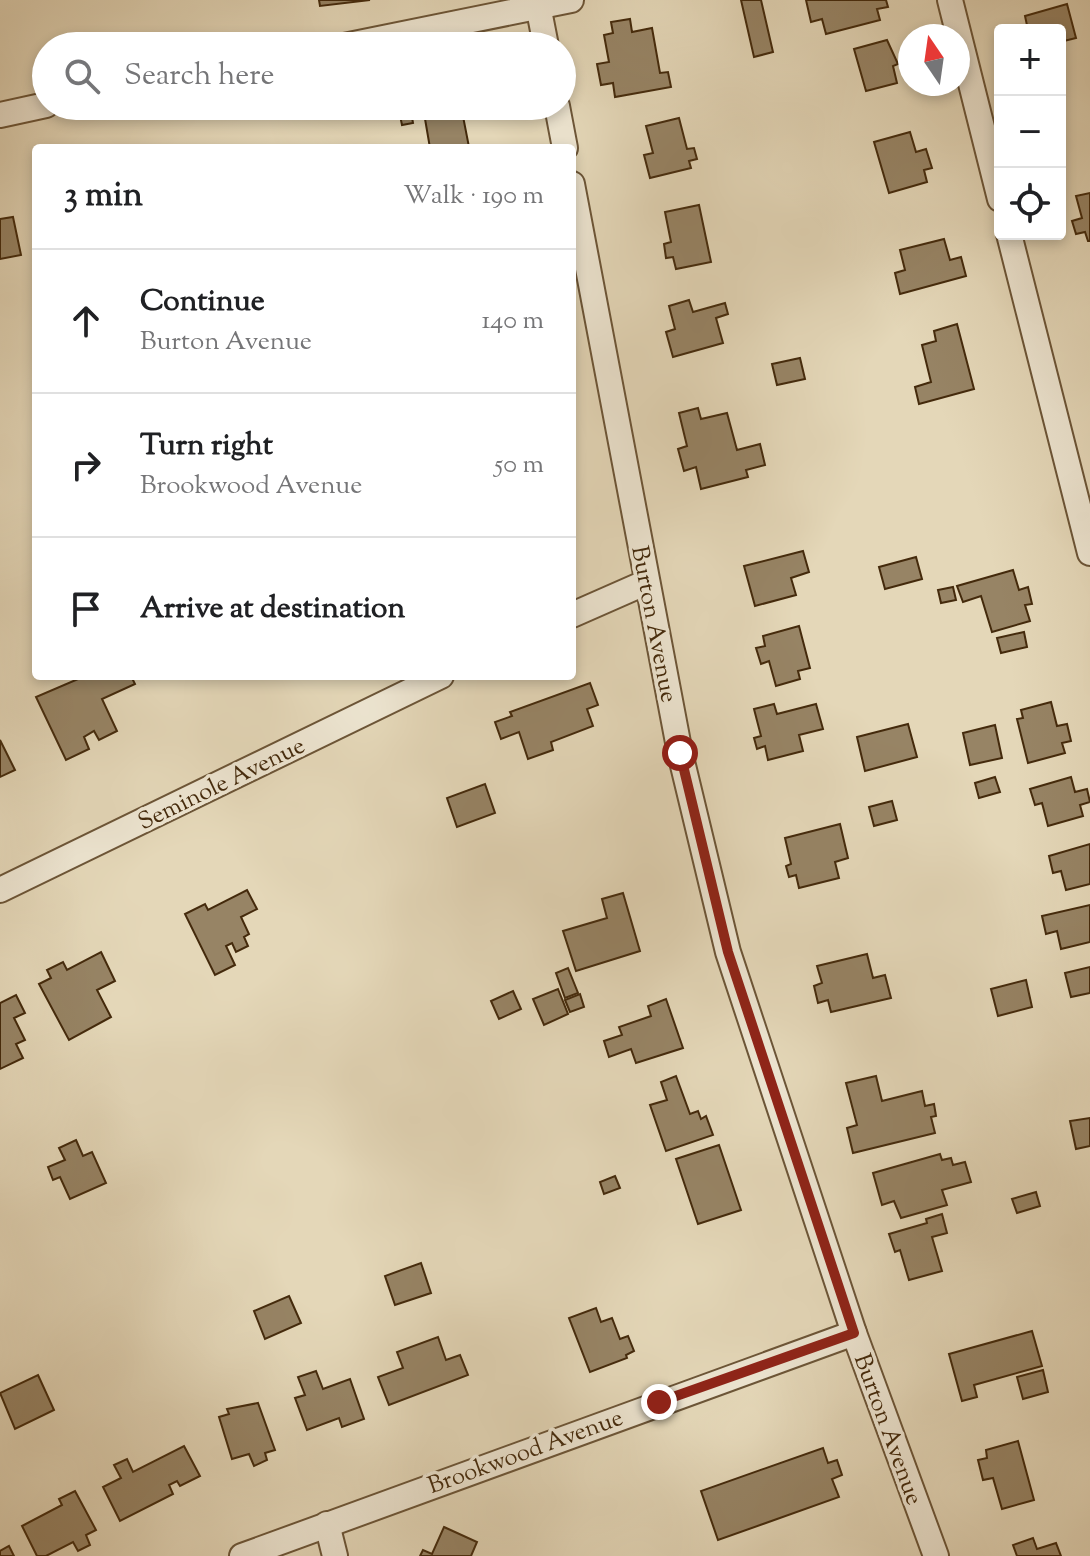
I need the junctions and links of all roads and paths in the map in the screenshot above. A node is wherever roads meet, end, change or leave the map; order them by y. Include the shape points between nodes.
1 (571, 0) edge
2 (950, 0) edge
3 (538, 4) edge
4 (409, 32) edge
5 (543, 32) edge
6 (32, 108) edge
7 (0, 115) edge
8 (560, 120) edge
9 (564, 144) edge
10 (994, 175) edge
11 (576, 205) edge
12 (1011, 240) edge
13 (1090, 553) edge
14 (647, 582) junction
15 (576, 613) edge
16 (433, 680) edge
17 (0, 890) edge
18 (854, 1333) junction
19 (327, 1524) junction
20 (242, 1556) edge
21 (335, 1556) edge
22 (936, 1556) edge

1 - 3 street
2 - 10 street
3 - 4 street
3 - 5 street
6 - 7 street
8 - 9 street
11 - 14 street, Burton Avenue
12 - 13 street
14 - 15 street
14 - 18 street, Burton Avenue via 680,753 728,952
16 - 17 street, Seminole Avenue
18 - 19 street, Brookwood Avenue
18 - 22 street, Burton Avenue
19 - 20 street, Brookwood Avenue
19 - 21 street

